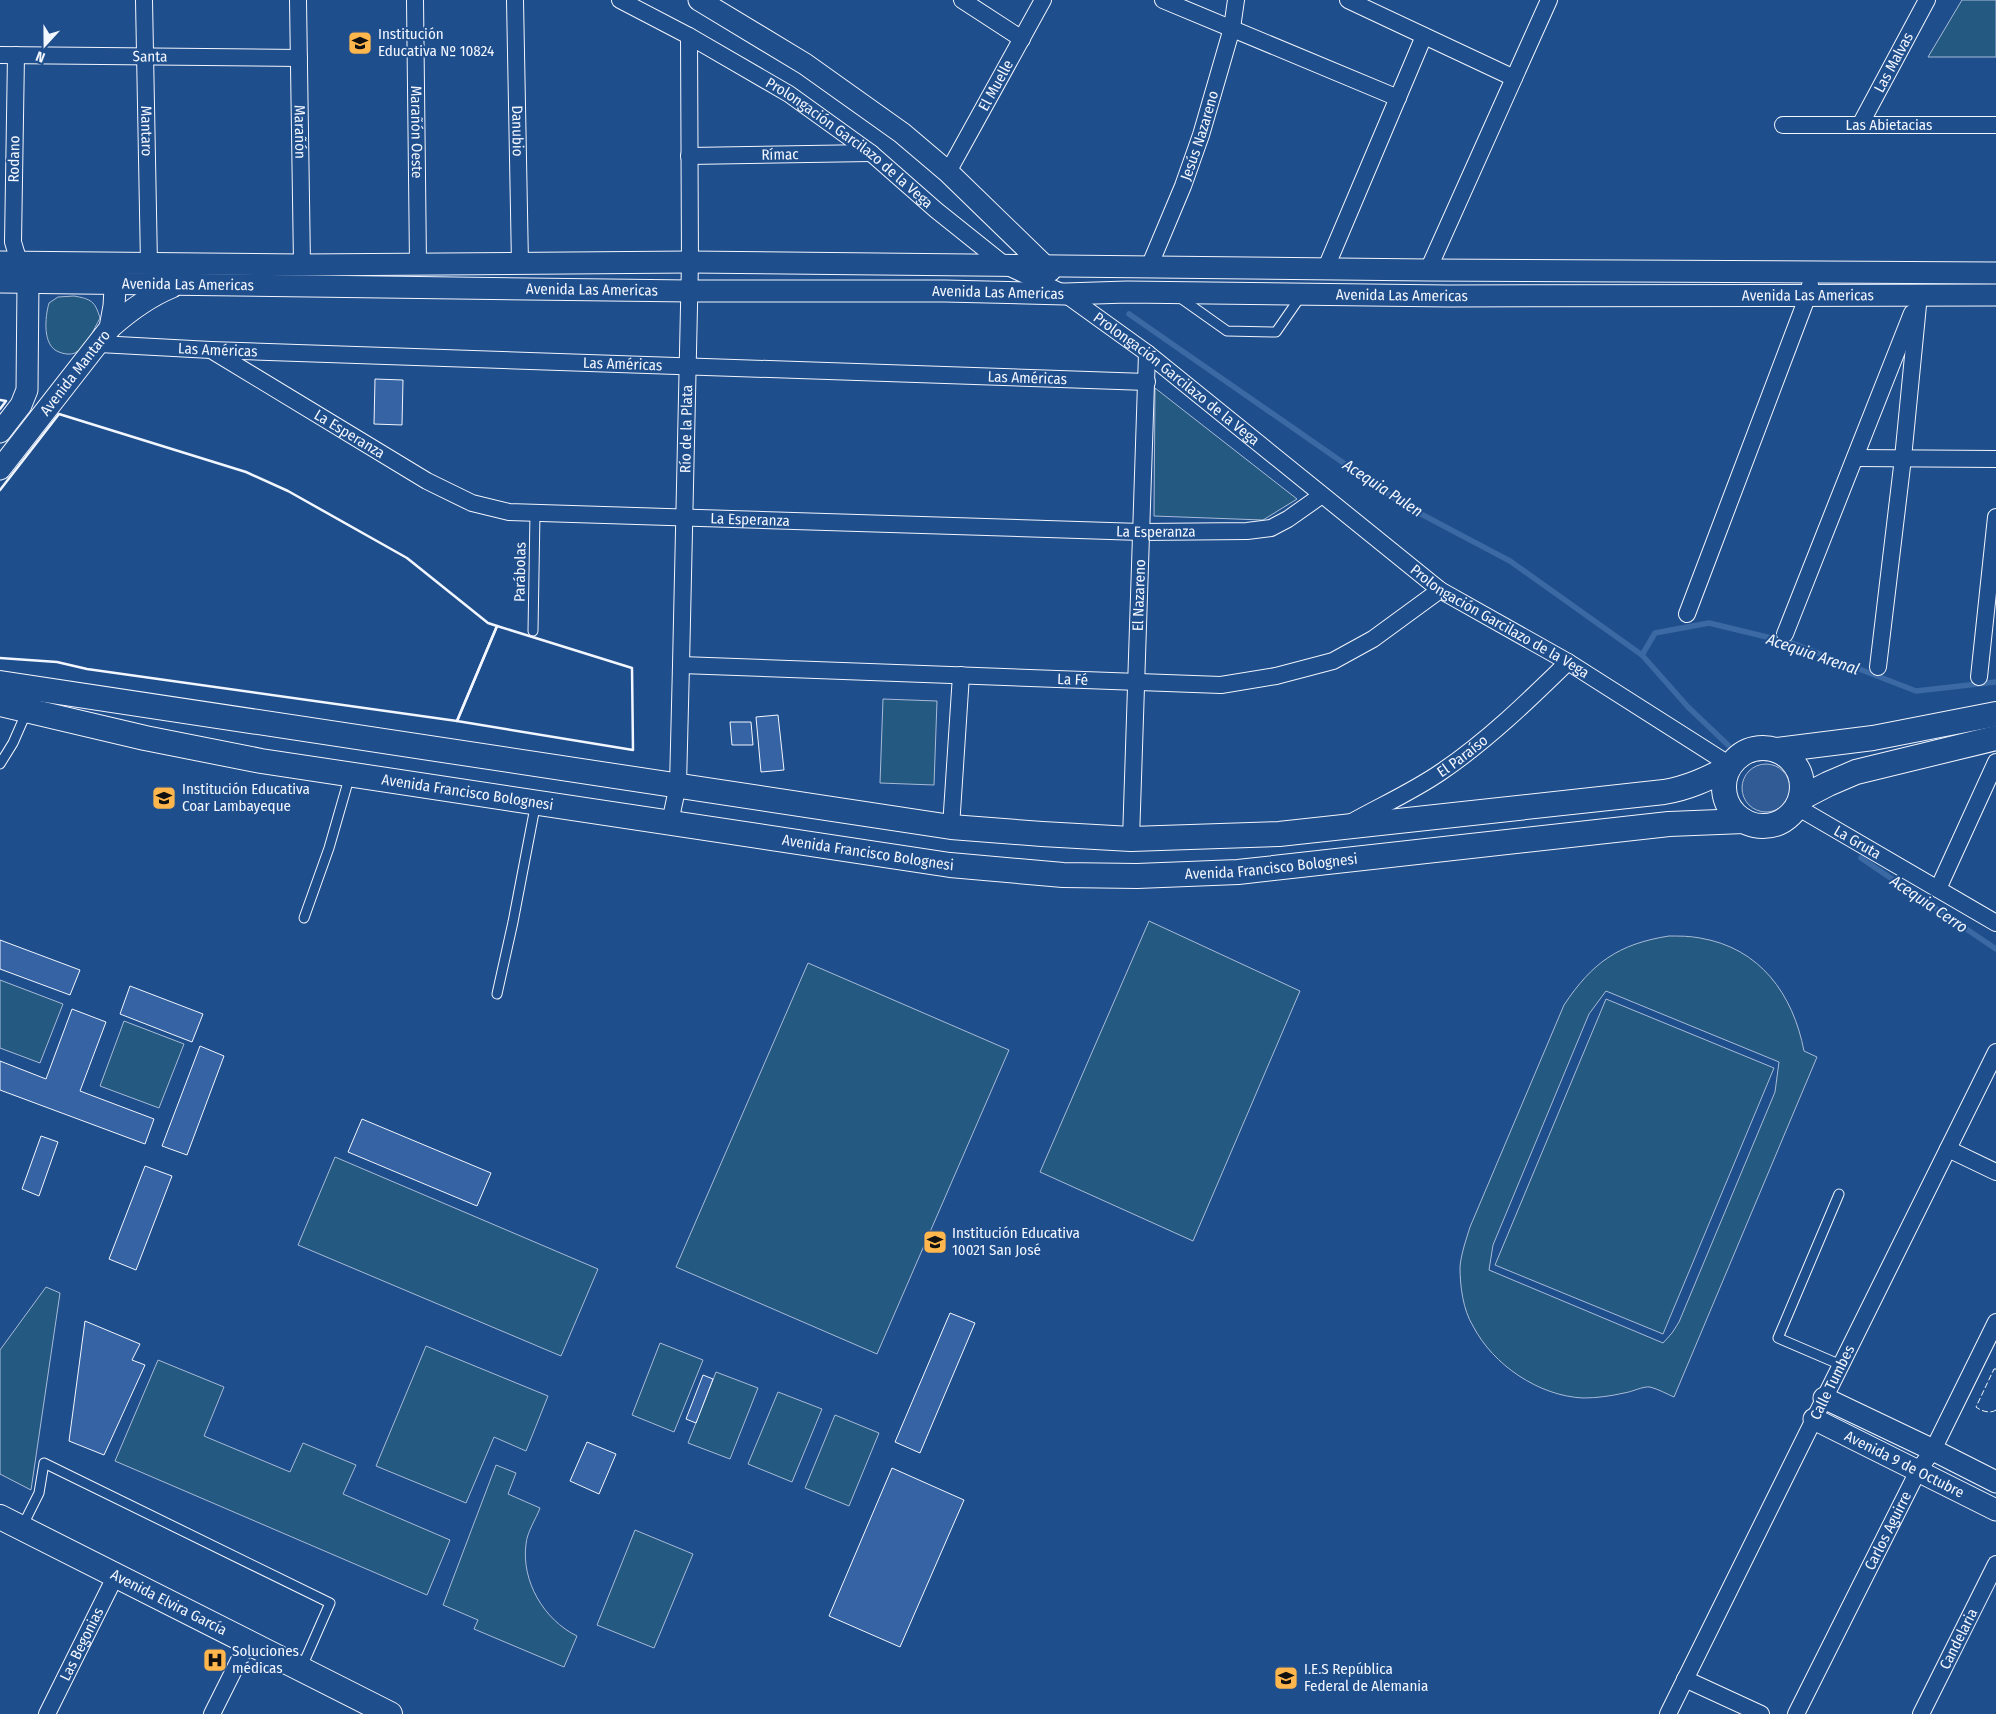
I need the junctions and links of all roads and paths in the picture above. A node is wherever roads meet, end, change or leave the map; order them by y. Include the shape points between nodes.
1 (144, 0) edge
2 (298, 0) edge
3 (415, 0) edge
4 (515, 0) edge
5 (620, 0) edge
6 (699, 0) edge
7 (962, 0) edge
8 (1044, 0) edge
9 (1163, 0) edge
10 (1236, 0) edge
11 (1348, 0) edge
12 (1549, 0) edge
13 (1927, 0) edge
14 (1232, 28) junction
15 (688, 36) junction
16 (1424, 36) junction
17 (1022, 39) junction
18 (8, 55) edge
19 (145, 56) junction
20 (299, 58) junction
21 (1514, 78) junction
22 (1398, 98) junction
23 (1783, 125) dead end
24 (1860, 125) junction
25 (1996, 125) edge
26 (871, 153) junction
27 (689, 156) junction
28 (948, 172) junction
29 (10, 262) edge
30 (690, 262) junction
31 (150, 264) junction
32 (418, 264) junction
33 (520, 264) junction
34 (302, 265) junction
35 (1006, 266) junction
36 (1047, 266) junction
37 (1149, 267) junction
38 (1325, 270) junction
39 (1428, 270) junction
40 (1812, 273) junction
41 (1996, 273) edge
42 (116, 274) junction
43 (0, 282) edge
44 (28, 282) junction
45 (175, 285) junction
46 (690, 291) junction
47 (1173, 292) junction
48 (1065, 294) junction
49 (1302, 294) junction
50 (1808, 295) junction
51 (1919, 295) junction
52 (1996, 295) edge
53 (104, 336) junction
54 (211, 350) junction
55 (1147, 353) junction
56 (688, 367) junction
57 (28, 369) junction
58 (1146, 382) junction
59 (63, 388) junction
60 (0, 432) edge
61 (1855, 458) junction
62 (1904, 458) junction
63 (1996, 459) edge
64 (0, 469) edge
65 (1322, 495) junction
66 (535, 513) junction
67 (1996, 517) edge
68 (684, 518) junction
69 (1142, 532) junction
70 (1440, 590) junction
71 (1687, 614) dead end
72 (533, 631) dead end
73 (1785, 634) dead end
74 (1989, 659) edge
75 (1568, 662) junction
76 (681, 665) junction
77 (1878, 667) dead end
78 (961, 675) junction
79 (1979, 677) dead end
80 (1136, 681) junction
81 (0, 683) edge
82 (0, 704) edge
83 (28, 710) junction
84 (1996, 714) edge
85 (1996, 738) edge
86 (1777, 750) junction
87 (1996, 762) edge
88 (0, 764) edge
89 (1729, 767) junction
90 (350, 774) junction
91 (678, 786) junction
92 (536, 802) junction
93 (1799, 803) junction
94 (1744, 821) junction
95 (670, 822) junction
96 (951, 827) junction
97 (1342, 827) junction
98 (1131, 839) junction
99 (1938, 890) junction
100 (304, 918) dead end
101 (1996, 923) edge
102 (497, 994) dead end
103 (1996, 1052) edge
104 (1948, 1149) junction
105 (1996, 1172) edge
106 (1839, 1194) dead end
107 (1996, 1322) edge
108 (1841, 1364) junction
109 (1824, 1398) junction
110 (1814, 1419) junction
111 (1933, 1450) junction
112 (1918, 1471) junction
113 (1996, 1482) edge
114 (1996, 1510) edge
115 (0, 1516) edge
116 (22, 1527) junction
117 (1996, 1564) edge
118 (116, 1576) junction
119 (248, 1642) junction
120 (301, 1669) junction
121 (1685, 1679) junction
122 (46, 1714) edge
123 (212, 1714) edge
124 (390, 1714) edge
125 (1668, 1714) edge
126 (1761, 1714) edge
127 (1796, 1714) edge
128 (1921, 1714) edge

1 - 19 street, Mantaro
2 - 20 street, Marañón
3 - 32 street, Marañón Oeste
4 - 33 street, Danubio
5 - 15 street, Prolongación Garcilazo de la Vega
6 - 28 street via 805,64 902,133
7 - 17 street
8 - 17 street, El Muelle
9 - 14 street
10 - 14 street, Jesús Nazareno
11 - 16 street
12 - 21 street
13 - 24 street, Las Malvas
14 - 22 street
14 - 37 street, Jesús Nazareno via 1201,135
15 - 26 street, Prolongación Garcilazo de la Vega via 789,94
15 - 27 street, Río de la Plata
16 - 21 street
16 - 22 street
17 - 28 street, El Muelle
18 - 19 street, Santa
18 - 29 street, Rodano via 13,242
19 - 20 street, Santa
19 - 31 street, Mantaro
20 - 34 street, Marañón
21 - 39 street
22 - 38 street
23 - 24 street, Las Abietacias
24 - 25 street, Las Abietacias
26 - 27 street, Rímac
26 - 35 street, Prolongación Garcilazo de la Vega
27 - 30 street, Río de la Plata
28 - 36 street
29 - 42 street, Avenida Las Americas
29 - 44 street, Avenida Mantaro
30 - 33 street, Avenida Las Americas
30 - 35 street, Avenida Las Americas
30 - 46 street, Río de la Plata
31 - 34 street, Avenida Las Americas
31 - 42 street, Avenida Las Americas
32 - 33 street, Avenida Las Americas
32 - 34 street, Avenida Las Americas
35 - 36 street, Avenida Las Americas
35 - 48 street, Prolongación Garcilazo de la Vega
36 - 37 street, Avenida Las Americas
36 - 48 street
37 - 38 street, Avenida Las Americas
38 - 39 street, Avenida Las Americas
39 - 40 street, Avenida Las Americas
40 - 41 street, Avenida Las Americas
40 - 50 street
42 - 44 street, Avenida Las Americas
42 - 45 street, Avenida Las Americas
42 - 53 street, Avenida Mantaro
43 - 44 street, Avenida Las Americas
44 - 57 street, Avenida Mantaro
45 - 46 street, Avenida Las Americas
45 - 53 street via 130,310
46 - 48 street, Avenida Las Americas
46 - 56 street, Río de la Plata
47 - 48 street, Avenida Las Americas
47 - 49 street, Avenida Las Americas
47 - 49 lane via 1228,331 1276,332
48 - 55 street, Prolongación Garcilazo de la Vega
49 - 50 street, Avenida Las Americas
50 - 51 street, Avenida Las Americas
50 - 71 street
51 - 52 street, Avenida Las Americas
51 - 61 street
51 - 62 street
53 - 54 street, Las Américas
53 - 59 street, Avenida Mantaro
54 - 56 street, Las Américas
54 - 66 street, La Esperanza via 427,481 472,503 508,512
55 - 58 street, El Nazareno
55 - 65 street, Prolongación Garcilazo de la Vega
56 - 58 street, Las Américas
56 - 68 street, Río de la Plata
57 - 59 street via 31,378 45,390
57 - 60 street, Avenida Mantaro via 27,390 21,404
58 - 69 street, El Nazareno
59 - 64 street, Avenida Mantaro
61 - 62 street
61 - 73 street
62 - 63 street
62 - 77 street
65 - 69 street, La Esperanza via 1271,528
65 - 70 street, Prolongación Garcilazo de la Vega
66 - 68 street, La Esperanza
66 - 72 lane, Parábolas
67 - 74 street
68 - 69 street, La Esperanza
68 - 76 street, Río de la Plata
69 - 80 street, El Nazareno
70 - 75 street, Prolongación Garcilazo de la Vega
70 - 80 street, La Fé via 1373,639 1333,662 1221,685
74 - 79 street
75 - 89 street, Prolongación Garcilazo de la Vega
75 - 97 street, El Paraíso via 1475,748 1439,773
76 - 78 street, La Fé
76 - 91 street, Río de la Plata
78 - 80 street, La Fé
78 - 96 street
80 - 98 street, El Nazareno
81 - 91 main road, Avenida Francisco Bolognesi
82 - 83 main road, Avenida Francisco Bolognesi
83 - 88 lane
83 - 90 main road, Avenida Francisco Bolognesi via 145,738 261,761
84 - 86 main road via 1873,738
85 - 93 main road via 1856,772 1828,784
86 - 89 main road via 1751,750 1739,756
86 - 93 main road via 1787,756 1798,770 1802,787
87 - 99 street
89 - 94 main road via 1724,780 1727,804
89 - 97 main road, Avenida Francisco Bolognesi via 1698,783 1664,792
90 - 92 main road, Avenida Francisco Bolognesi
90 - 100 lane via 329,848
91 - 95 street, Río de la Plata
91 - 96 main road, Avenida Francisco Bolognesi
92 - 95 main road, Avenida Francisco Bolognesi
92 - 102 lane
93 - 94 main road via 1790,816 1768,826
93 - 99 street, La Gruta
94 - 95 main road, Avenida Francisco Bolognesi via 1669,824 1238,872 1137,876 1063,875 950,865
96 - 98 main road, Avenida Francisco Bolognesi
97 - 98 main road, Avenida Francisco Bolognesi via 1279,834
99 - 101 street, La Gruta
103 - 104 street, Calle Tumbes
104 - 105 street
104 - 108 street, Calle Tumbes
106 - 108 lane via 1778,1338
107 - 111 street, Carlos Aguirre
108 - 109 street, Calle Tumbes
109 - 110 street, Calle Tumbes
109 - 111 street, Avenida 9 de Octubre
110 - 112 street, Avenida 9 de Octubre
110 - 121 street, Calle Tumbes
111 - 112 street, Carlos Aguirre
111 - 113 street, Avenida 9 de Octubre
112 - 114 street, Avenida 9 de Octubre
112 - 127 street, Carlos Aguirre
115 - 116 main road, Avenida Elvira García
116 - 118 main road, Avenida Elvira García
116 - 120 lane via 39,1493 44,1463 330,1603
117 - 128 street, Candelaria
118 - 119 main road, Avenida Elvira García
118 - 122 street, Las Begonias
119 - 120 main road, Avenida Elvira García
119 - 123 street
120 - 124 main road, Avenida Elvira García
121 - 125 street, Calle Tumbes
121 - 126 street

